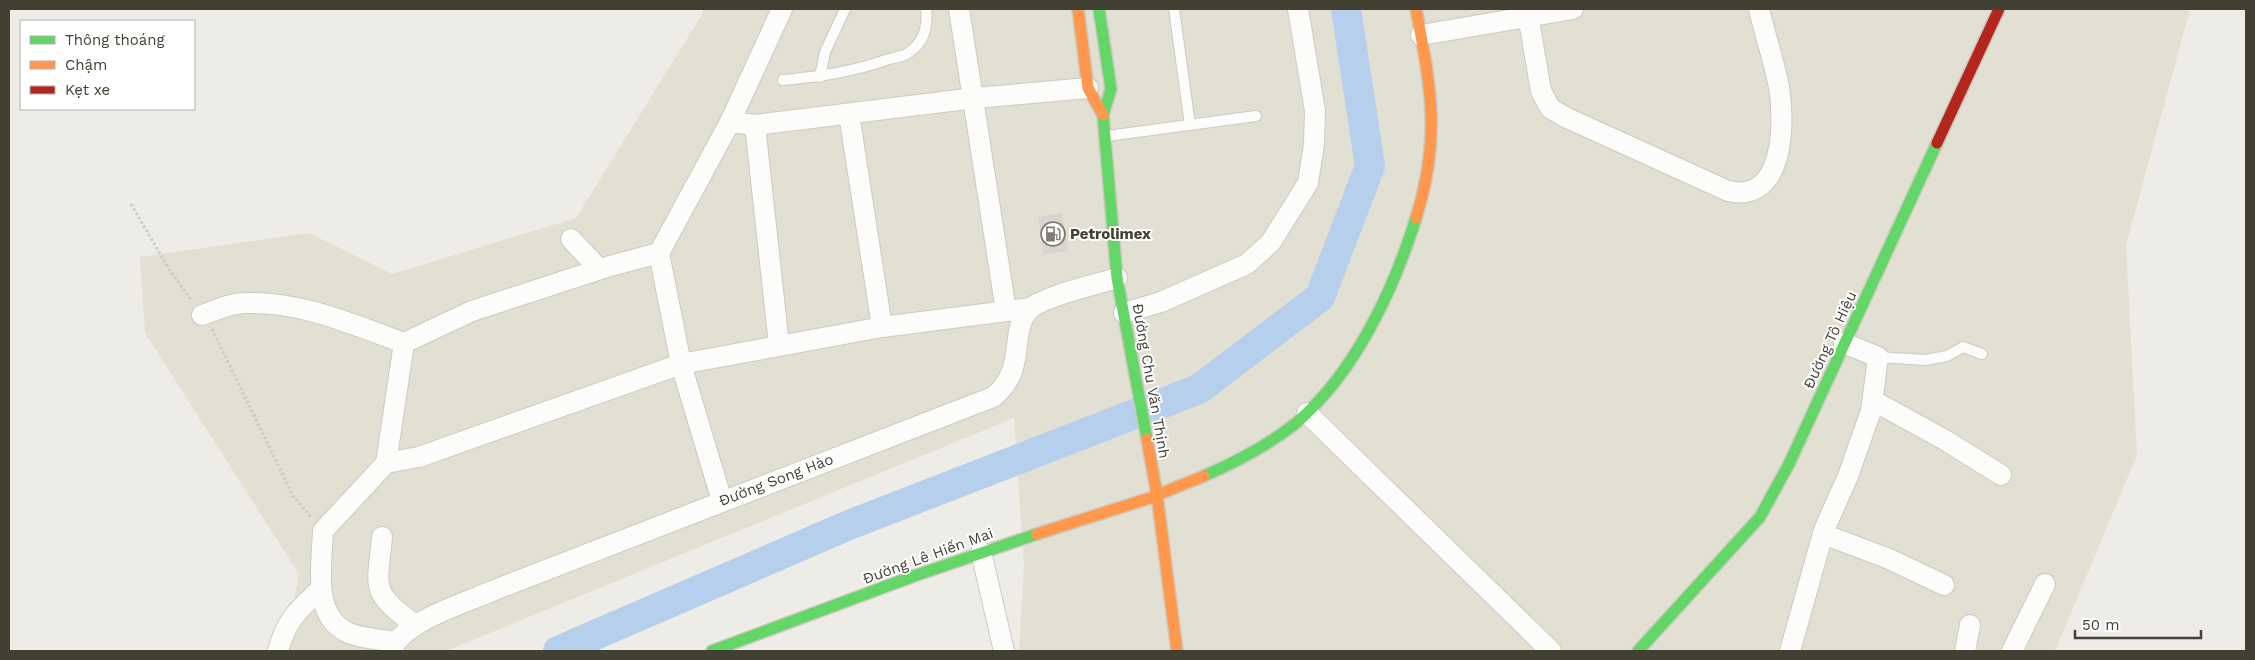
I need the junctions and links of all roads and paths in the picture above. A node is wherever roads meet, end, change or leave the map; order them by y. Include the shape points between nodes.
1 (782, 9) edge
2 (845, 9) edge
3 (926, 9) edge
4 (959, 9) edge
5 (1078, 9) edge
6 (1099, 9) edge
7 (1174, 9) edge
8 (1298, 9) edge
9 (1416, 9) edge
10 (1573, 9) edge
11 (1759, 9) edge
12 (1999, 9) edge
13 (1527, 13) edge
14 (1421, 35) junction
15 (820, 77) junction
16 (784, 80) dead end
17 (1088, 88) junction
18 (975, 98) junction
19 (850, 114) junction
20 (1103, 115) junction
21 (1256, 116) dead end
22 (730, 122) junction
23 (755, 125) junction
24 (1190, 126) junction
25 (1106, 136) junction
26 (131, 204) dead end
27 (571, 238) dead end
28 (659, 253) junction
29 (600, 269) junction
30 (1117, 278) junction
31 (1031, 308) junction
32 (1006, 311) junction
33 (1124, 313) junction
34 (202, 315) junction
35 (882, 327) junction
36 (404, 343) junction
37 (1844, 343) junction
38 (779, 344) junction
39 (1982, 354) dead end
40 (1878, 357) junction
41 (680, 364) junction
42 (1874, 401) junction
43 (1307, 413) junction
44 (386, 463) junction
45 (2001, 475) dead end
46 (1158, 495) junction
47 (722, 501) junction
48 (323, 531) junction
49 (1823, 534) junction
50 (382, 537) dead end
51 (982, 552) junction
52 (2045, 584) dead end
53 (1944, 585) dead end
54 (321, 589) junction
55 (1970, 625) dead end
56 (415, 626) junction
57 (393, 647) edge
58 (278, 651) edge
59 (712, 651) edge
60 (1004, 651) edge
61 (1177, 651) edge
62 (1551, 651) edge
63 (1638, 651) edge
64 (1790, 651) edge
65 (1965, 651) edge
66 (2012, 651) edge

1 - 22 street
2 - 15 lane via 825,52
3 - 15 lane via 924,33 908,53
4 - 18 street
5 - 17 main road, Đường Chu Văn Thịnh
6 - 20 main road, Đường Chu Văn Thịnh via 1111,88
7 - 24 lane
8 - 33 street via 1315,111 1308,183 1271,242 1248,264 1161,302
9 - 14 main road, Đường Lê Hiến Mai
10 - 13 street
11 - 13 street via 1779,88 1778,149 1772,172 1763,185 1742,194 1719,187 1550,108 1541,91
12 - 37 main road, Đường Tô Hiệu
13 - 14 street
14 - 43 main road, Đường Lê Hiến Mai via 1433,130 1429,165 1414,225 1375,318 1339,376
15 - 16 lane
17 - 18 street
17 - 20 main road, Đường Chu Văn Thịnh
18 - 19 street
18 - 32 street
19 - 23 street
19 - 35 street
20 - 25 main road, Đường Chu Văn Thịnh
21 - 24 lane
22 - 23 street
22 - 28 street
23 - 38 street
24 - 25 lane
25 - 30 main road, Đường Chu Văn Thịnh
26 - 34 path via 166,264
27 - 29 street
28 - 29 street
28 - 41 street
29 - 36 street via 472,311
30 - 31 street
30 - 33 main road, Đường Chu Văn Thịnh
31 - 32 street
31 - 47 street, Đường Song Hào via 1019,332 1018,353 1011,377 993,397
32 - 35 street
33 - 46 main road, Đường Chu Văn Thịnh
34 - 36 street via 245,303 269,304 322,313
34 - 48 path via 208,321 293,496
35 - 38 street
36 - 44 street
37 - 40 street
37 - 63 main road, Đường Tô Hiệu via 1790,464 1760,517
38 - 41 street
39 - 40 lane via 1963,348 1947,356 1926,360
40 - 42 street
41 - 44 street via 419,457
41 - 47 street
42 - 45 street
42 - 49 street via 1848,476
43 - 46 main road, Đường Lê Hiến Mai via 1249,454
43 - 62 street
44 - 48 street
46 - 51 main road, Đường Lê Hiến Mai
46 - 61 main road, Đường Chu Văn Thịnh
47 - 56 street, Đường Song Hào via 492,591
48 - 54 street
49 - 53 street via 1887,558
49 - 64 street
50 - 56 street via 380,593 387,604
51 - 59 main road, Đường Lê Hiến Mai
51 - 60 street
52 - 66 street
54 - 57 street via 327,612 340,629
54 - 58 street via 286,625
55 - 65 street
56 - 57 street, Đường Song Hào

